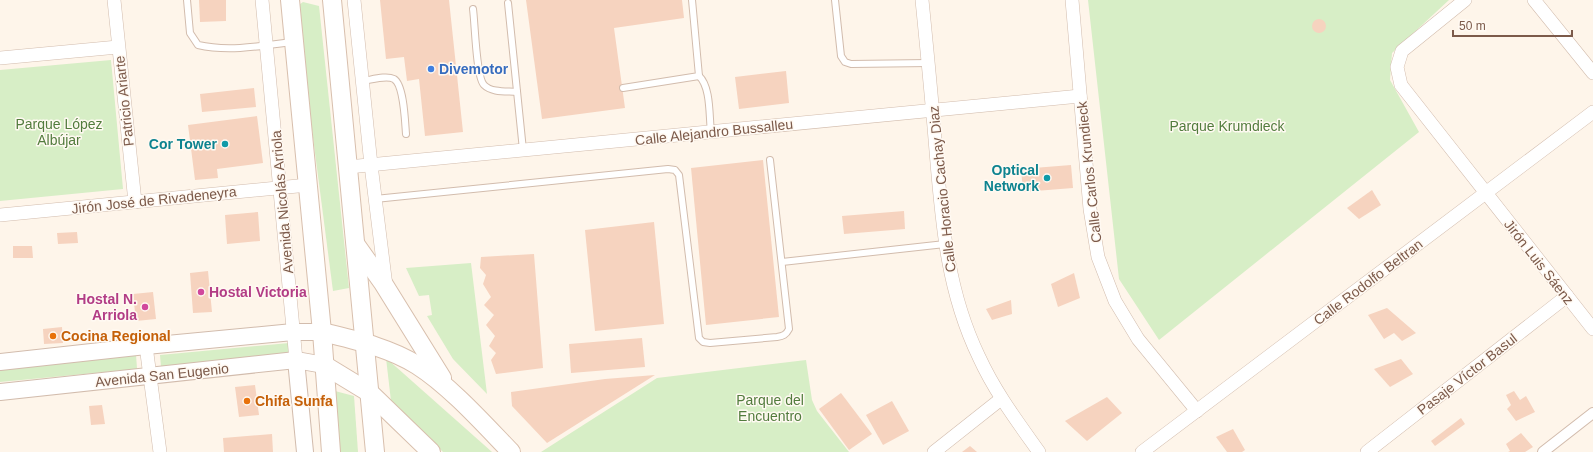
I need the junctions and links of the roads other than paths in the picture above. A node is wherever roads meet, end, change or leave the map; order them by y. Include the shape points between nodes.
1 (114, 0) edge
2 (187, 0) edge
3 (262, 0) edge
4 (290, 0) edge
5 (332, 0) edge
6 (354, 0) edge
7 (692, 0) edge
8 (835, 0) edge
9 (922, 0) edge
10 (1072, 0) edge
11 (1465, 0) edge
12 (1534, 0) edge
13 (508, 3) dead end
14 (474, 9) dead end
15 (294, 42) junction
16 (267, 45) junction
17 (118, 47) junction
18 (0, 58) edge
19 (929, 63) junction
20 (1593, 73) edge
21 (699, 76) junction
22 (363, 81) junction
23 (623, 88) dead end
24 (517, 92) junction
25 (1080, 96) junction
26 (933, 111) junction
27 (1593, 112) edge
28 (711, 132) junction
29 (406, 134) dead end
30 (523, 150) junction
31 (770, 160) dead end
32 (371, 165) junction
33 (348, 167) junction
34 (308, 185) junction
35 (281, 188) junction
36 (1486, 194) junction
37 (375, 199) junction
38 (135, 202) junction
39 (0, 215) edge
40 (356, 244) junction
41 (945, 244) junction
42 (782, 262) junction
43 (387, 290) junction
44 (1567, 296) junction
45 (1593, 330) edge
46 (293, 332) junction
47 (322, 332) junction
48 (365, 343) junction
49 (146, 346) junction
50 (296, 360) junction
51 (0, 362) edge
52 (324, 365) junction
53 (150, 376) junction
54 (0, 392) edge
55 (370, 393) junction
56 (451, 393) junction
57 (1001, 399) junction
58 (1196, 411) junction
59 (1593, 413) edge
60 (160, 452) edge
61 (305, 452) edge
62 (331, 452) edge
63 (375, 452) edge
64 (431, 452) edge
65 (511, 452) edge
66 (934, 452) edge
67 (1038, 452) edge
68 (1142, 452) edge
69 (1367, 452) edge
70 (1543, 452) edge

1 - 17 street, Patricio Ariarte
2 - 16 lane via 190,34 198,45 212,48
3 - 16 street, Avenida Nicolás Arriola
4 - 15 main road, Avenida Nicolás Arriola
5 - 33 main road
6 - 22 street
7 - 21 lane
8 - 19 lane via 841,56 845,62
9 - 19 street, Calle Horacio Cachay Diaz
10 - 25 street, Calle Carlos Krundieck
11 - 36 street, Jirón Luis Sáenz via 1402,51 1397,67 1401,85
12 - 20 street
13 - 24 lane
14 - 24 lane via 479,73 484,85 491,90
15 - 16 lane
15 - 34 main road, Avenida Nicolás Arriola
16 - 35 street, Avenida Nicolás Arriola
17 - 18 street
17 - 38 street, Patricio Ariarte
19 - 26 street, Calle Horacio Cachay Diaz
21 - 23 lane
21 - 28 lane via 704,80 707,92
22 - 29 lane via 386,78 398,83
22 - 32 street
24 - 30 lane
25 - 26 street, Calle Alejandro Bussalleu
25 - 58 street, Calle Carlos Krundieck via 1090,208 1098,257 1115,301 1138,339
26 - 28 street, Calle Alejandro Bussalleu
26 - 41 street, Calle Horacio Cachay Diaz
27 - 36 street, Calle Rodolfo Beltran
28 - 30 street, Calle Alejandro Bussalleu
30 - 32 street, Calle Alejandro Bussalleu
31 - 42 lane
32 - 33 street, Calle Alejandro Bussalleu
32 - 37 street
33 - 40 main road
34 - 35 street, Jirón José de Rivadeneyra
34 - 47 main road, Avenida Nicolás Arriola
35 - 38 street, Jirón José de Rivadeneyra
35 - 46 street, Avenida Nicolás Arriola
36 - 44 street, Jirón Luis Sáenz
36 - 58 street, Calle Rodolfo Beltran
37 - 42 lane via 675,170 679,175 697,330 703,342 776,337 787,333 789,329
37 - 43 street
38 - 39 street, Jirón José de Rivadeneyra
40 - 43 main road
40 - 48 main road
41 - 42 lane
41 - 57 street, Calle Horacio Cachay Diaz via 956,297 969,334
43 - 56 main road
44 - 45 street, Jirón Luis Sáenz
44 - 69 street, Pasaje Víctor Basul
46 - 47 street
46 - 49 street
46 - 50 street, Avenida Nicolás Arriola
47 - 48 main road
47 - 52 main road, Avenida Nicolás Arriola
48 - 55 main road
48 - 56 main road via 416,364
49 - 51 street
49 - 53 street
50 - 52 street, Avenida San Eugenio
50 - 53 street, Avenida San Eugenio
50 - 61 street, Avenida Nicolás Arriola
52 - 55 main road
52 - 62 main road, Avenida Nicolás Arriola
53 - 54 street, Avenida San Eugenio
53 - 60 street
55 - 63 main road
55 - 64 main road
56 - 65 main road
57 - 66 street
57 - 67 street, Calle Horacio Cachay Diaz
58 - 68 street, Calle Rodolfo Beltran
59 - 70 street

